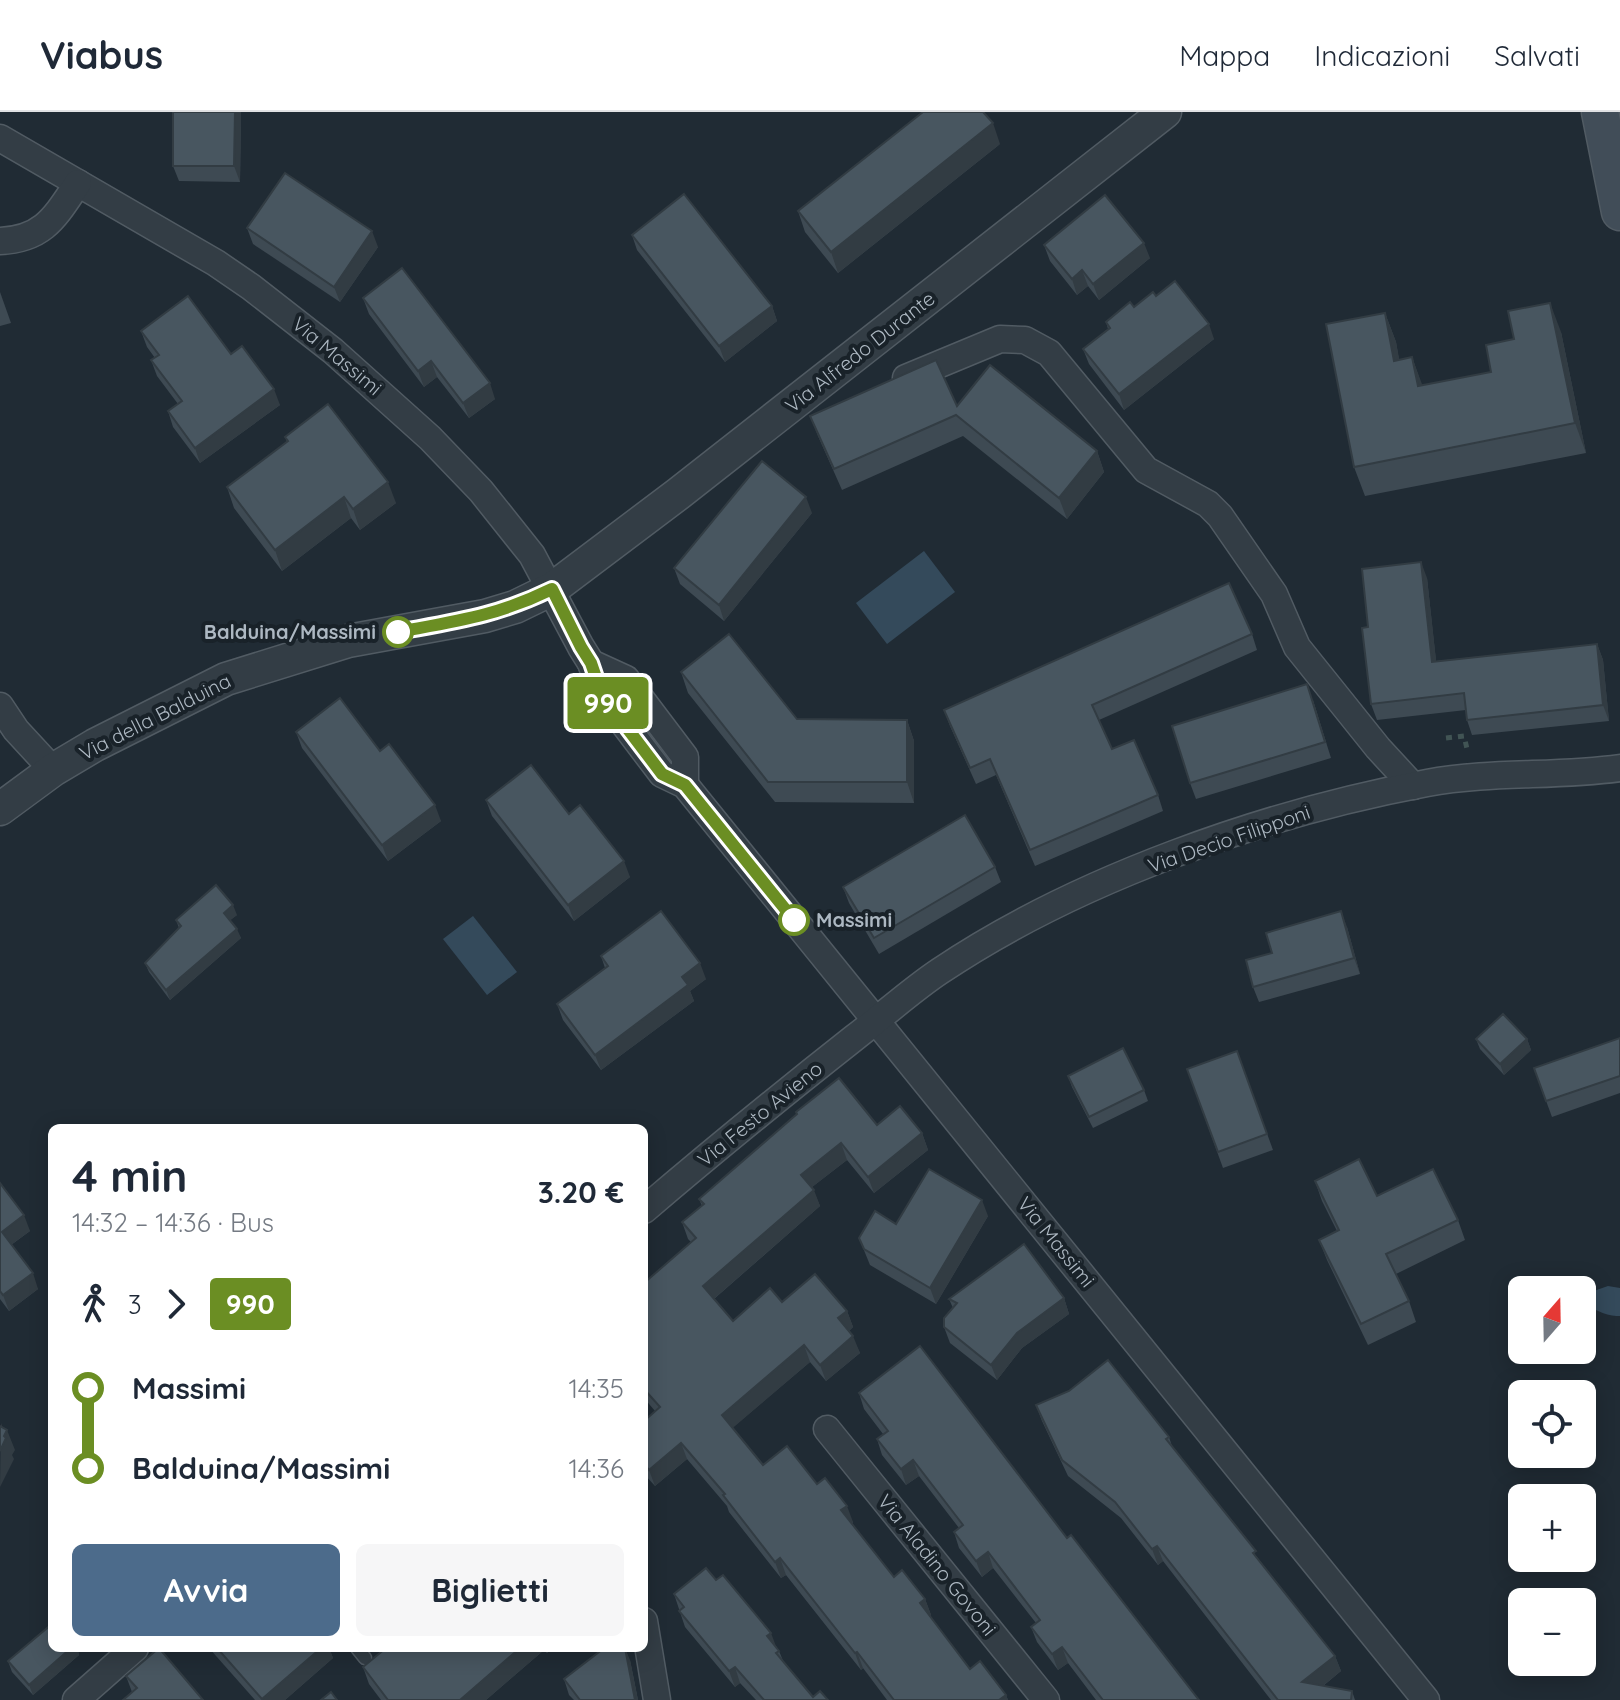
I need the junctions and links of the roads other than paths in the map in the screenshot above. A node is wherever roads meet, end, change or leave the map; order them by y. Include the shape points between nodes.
1 (1165, 112) edge
2 (1600, 112) edge
3 (0, 138) edge
4 (78, 183) junction
5 (1620, 212) edge
6 (0, 241) edge
7 (888, 385) edge
8 (552, 589) junction
9 (0, 706) edge
10 (1620, 768) edge
11 (53, 770) junction
12 (1413, 786) junction
13 (0, 809) edge
14 (877, 1020) junction
15 (648, 1207) edge
16 (827, 1429) dead end
17 (648, 1645) edge
18 (130, 1652) edge
19 (76, 1700) edge
20 (657, 1700) edge
21 (1046, 1700) edge
22 (1426, 1700) edge

1 - 8 street, Via Alfredo Durante
2 - 5 main road
3 - 4 street, Via Massimi
4 - 6 street via 42,230
4 - 8 street, Via Massimi via 216,263 333,351 481,491 523,542
7 - 12 street via 1000,339 1025,340 1049,353 1146,470 1220,516 1274,594 1297,647
8 - 11 street, Via della Balduina via 485,616 348,641 226,679 122,729
8 - 14 street, Via Massimi via 602,695 662,774 685,785
9 - 11 street
10 - 12 street, Via Decio Filipponi
11 - 13 street, Via della Balduina
12 - 14 street, Via Decio Filipponi via 1254,826 1100,885 981,945
14 - 15 street, Via Festo Avieno
14 - 22 street, Via Massimi
16 - 21 street, Via Aladino Govoni
17 - 20 street
18 - 19 street

